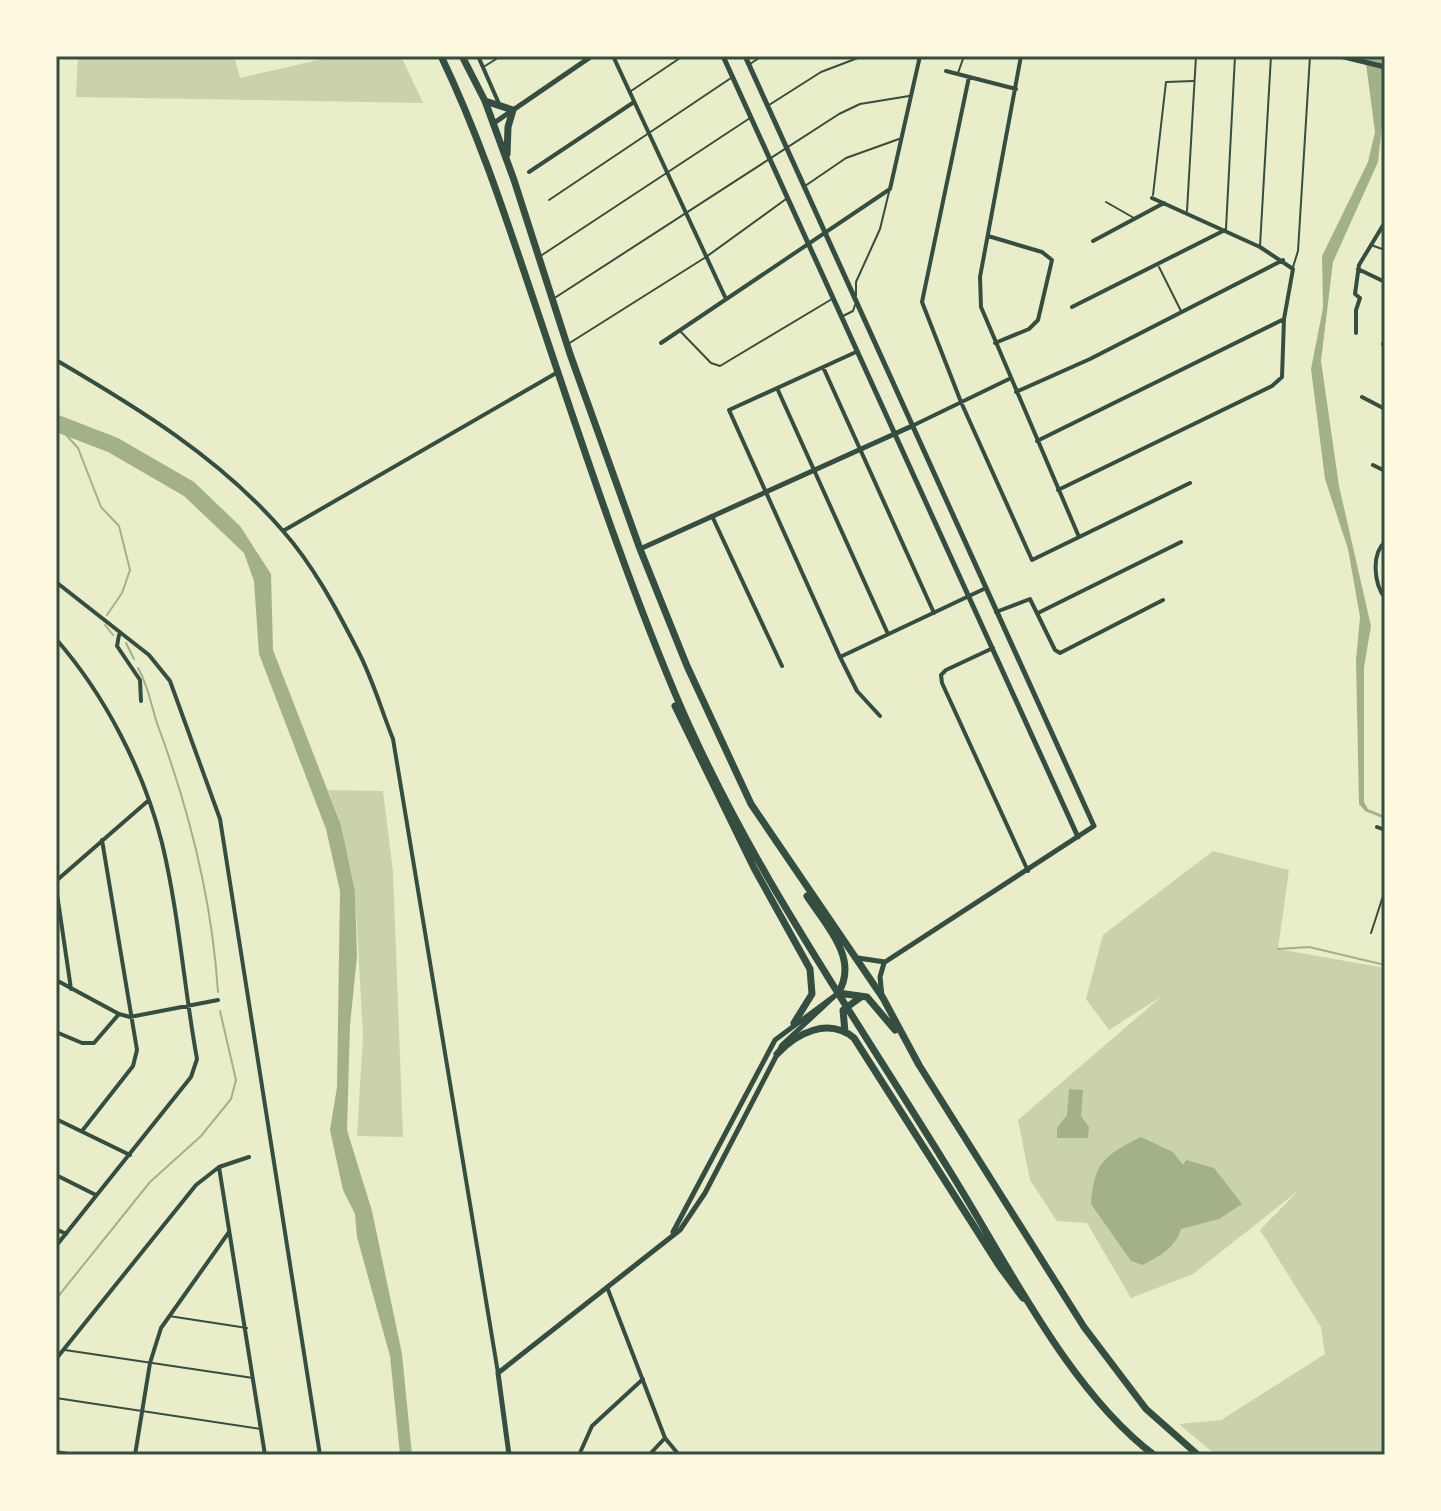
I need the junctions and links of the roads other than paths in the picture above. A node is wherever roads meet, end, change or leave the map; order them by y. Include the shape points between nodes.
1 (441, 56) edge
2 (462, 56) edge
3 (478, 56) edge
4 (501, 56) edge
5 (592, 56) edge
6 (613, 56) edge
7 (683, 56) edge
8 (723, 56) edge
9 (745, 56) edge
10 (762, 56) edge
11 (863, 56) edge
12 (920, 56) edge
13 (964, 56) edge
14 (1021, 56) edge
15 (1196, 56) edge
16 (1235, 56) edge
17 (1271, 56) edge
18 (1310, 56) edge
19 (1341, 56) edge
20 (749, 65) junction
21 (484, 67) junction
22 (1385, 67) edge
23 (946, 71) dead end
24 (958, 75) junction
25 (732, 76) junction
26 (969, 77) junction
27 (1194, 81) junction
28 (1016, 89) junction
29 (630, 92) junction
30 (910, 96) junction
31 (485, 101) junction
32 (634, 102) junction
33 (767, 106) junction
34 (501, 108) junction
35 (513, 110) junction
36 (751, 117) junction
37 (493, 123) junction
38 (649, 132) junction
39 (900, 139) junction
40 (786, 147) junction
41 (769, 158) junction
42 (507, 160) junction
43 (529, 172) dead end
44 (668, 174) junction
45 (804, 187) junction
46 (890, 189) junction
47 (788, 198) junction
48 (1152, 198) joint
49 (549, 200) dead end
50 (1106, 202) dead end
51 (1164, 203) junction
52 (1187, 211) junction
53 (686, 214) junction
54 (1135, 218) junction
55 (1385, 222) edge
56 (1225, 230) junction
57 (825, 233) junction
58 (988, 236) junction
59 (1093, 241) dead end
60 (809, 243) junction
61 (1370, 245) junction
62 (1260, 247) junction
63 (1385, 250) edge
64 (539, 256) junction
65 (706, 257) junction
66 (1283, 260) junction
67 (1158, 266) junction
68 (1293, 269) junction
69 (1358, 269) junction
70 (1385, 282) edge
71 (834, 298) junction
72 (552, 299) junction
73 (726, 299) junction
74 (856, 302) junction
75 (1072, 307) dead end
76 (1181, 311) junction
77 (842, 317) junction
78 (1284, 319) junction
79 (679, 330) junction
80 (1356, 333) dead end
81 (661, 343) dead end
82 (995, 343) junction
83 (567, 345) junction
84 (856, 352) junction
85 (56, 360) edge
86 (823, 367) junction
87 (558, 372) junction
88 (1009, 379) junction
89 (777, 388) junction
90 (1016, 393) junction
91 (1362, 397) dead end
92 (961, 402) junction
93 (1385, 409) edge
94 (912, 426) junction
95 (896, 433) junction
96 (1037, 441) junction
97 (859, 450) junction
98 (1373, 465) dead end
99 (814, 470) junction
100 (1385, 471) edge
101 (1190, 483) dead end
102 (1058, 490) junction
103 (766, 492) junction
104 (712, 516) junction
105 (283, 531) junction
106 (1079, 537) junction
107 (1181, 542) dead end
108 (1384, 542) edge
109 (640, 549) junction
110 (56, 582) edge
111 (986, 588) junction
112 (969, 596) junction
113 (1385, 598) edge
114 (1163, 600) dead end
115 (996, 612) junction
116 (1039, 612) junction
117 (934, 613) junction
118 (888, 634) junction
119 (119, 635) junction
120 (56, 639) edge
121 (993, 648) junction
122 (659, 654) junction
123 (840, 657) junction
124 (782, 666) dead end
125 (141, 701) dead end
126 (880, 716) dead end
127 (149, 800) junction
128 (764, 824) junction
129 (1377, 827) dead end
130 (1385, 830) edge
131 (1078, 837) junction
132 (102, 840) junction
133 (1028, 871) junction
134 (56, 884) edge
135 (1385, 890) edge
136 (1371, 933) dead end
137 (852, 955) junction
138 (885, 962) junction
139 (56, 980) edge
140 (71, 989) junction
141 (838, 993) junction
142 (867, 997) junction
143 (883, 998) junction
144 (218, 1000) dead end
145 (187, 1006) junction
146 (119, 1014) junction
147 (130, 1017) junction
148 (794, 1023) junction
149 (56, 1032) edge
150 (845, 1032) junction
151 (777, 1054) junction
152 (919, 1065) junction
153 (56, 1119) edge
154 (82, 1131) junction
155 (130, 1155) junction
156 (249, 1157) dead end
157 (219, 1167) junction
158 (56, 1175) edge
159 (96, 1195) junction
160 (56, 1229) edge
161 (229, 1232) junction
162 (673, 1232) junction
163 (66, 1234) junction
164 (56, 1246) edge
165 (607, 1287) junction
166 (167, 1316) junction
167 (1041, 1320) junction
168 (247, 1328) junction
169 (64, 1350) junction
170 (56, 1359) edge
171 (150, 1363) junction
172 (498, 1373) junction
173 (254, 1379) junction
174 (643, 1379) junction
175 (56, 1398) edge
176 (141, 1412) junction
177 (262, 1429) junction
178 (665, 1438) junction
179 (56, 1452) edge
180 (74, 1455) edge
181 (135, 1455) edge
182 (265, 1455) edge
183 (320, 1455) edge
184 (509, 1455) edge
185 (579, 1455) edge
186 (649, 1455) edge
187 (679, 1455) edge
188 (1154, 1455) edge
189 (1198, 1455) edge

1 - 87 highway via 486,160
2 - 31 highway
3 - 21 street
4 - 21 lane
5 - 35 street
6 - 29 street
7 - 29 lane
8 - 25 street
9 - 20 street
10 - 20 lane
11 - 33 lane via 821,72
12 - 30 street
13 - 24 lane
14 - 28 street
15 - 27 lane
16 - 56 lane
17 - 62 lane
18 - 68 lane
19 - 22 street
20 - 33 street
21 - 34 street
23 - 24 street
24 - 26 street
25 - 36 street
25 - 38 lane
26 - 28 street
26 - 92 street via 922,290 924,313
27 - 48 lane via 1166,82
27 - 52 lane
28 - 58 street
29 - 32 street
30 - 39 street
30 - 40 lane via 860,104
31 - 34 highway
31 - 37 highway
32 - 38 street
32 - 43 street
33 - 40 street
34 - 35 highway
35 - 37 street
35 - 42 highway
36 - 41 street
36 - 44 lane
37 - 42 highway
38 - 44 street
38 - 49 lane
39 - 45 lane via 846,158
39 - 46 street
40 - 41 lane
40 - 45 street
41 - 47 street
41 - 53 lane
42 - 64 highway
44 - 53 street
44 - 64 lane
45 - 57 street
46 - 57 street
46 - 74 lane via 880,229 856,282
47 - 60 street
47 - 65 lane
48 - 51 street
50 - 54 lane
51 - 52 street
51 - 54 street
52 - 56 street
53 - 65 street
53 - 72 lane
54 - 59 street
55 - 61 street
56 - 62 street
56 - 67 street
57 - 60 street
57 - 74 street
58 - 82 street via 979,294
58 - 82 street via 1052,260 1038,320
60 - 71 street
60 - 73 street
61 - 63 lane
61 - 69 street
62 - 66 street
64 - 72 highway
65 - 73 street
65 - 83 lane
66 - 68 street
66 - 76 street
67 - 75 street
67 - 76 lane
68 - 78 street
69 - 70 street
69 - 80 street
71 - 77 street
71 - 79 lane via 720,366
72 - 83 highway
73 - 79 street
74 - 77 lane
74 - 94 street
76 - 90 street
77 - 84 street
78 - 96 street
78 - 102 street via 1282,377 1272,386
79 - 81 street
82 - 88 street
83 - 109 highway
84 - 86 street
84 - 95 street
85 - 105 street via 208,458
86 - 89 street
86 - 97 street
87 - 105 street
87 - 122 highway
88 - 90 street
88 - 92 street
89 - 99 street
89 - 103 street via 729,410
90 - 96 street
91 - 93 street
92 - 94 street
92 - 106 street via 1032,560
94 - 95 street
94 - 111 street
95 - 97 street
95 - 112 street
96 - 102 street
97 - 99 street
97 - 117 street
98 - 100 street
99 - 103 street
99 - 118 street
101 - 106 street
102 - 106 street
103 - 104 street
103 - 123 street
104 - 109 street
104 - 124 street
105 - 172 street via 359,651 393,739
107 - 116 street
108 - 113 street via 1377,554 1377,578
109 - 128 highway via 702,701
110 - 119 street
111 - 112 street
111 - 115 street
112 - 117 street
112 - 121 street
114 - 116 street via 1060,653
115 - 116 street via 1030,599
115 - 131 street via 1094,826
117 - 118 street
118 - 123 street
119 - 125 street via 117,646 140,680
119 - 183 street via 149,655 170,681 220,819
120 - 127 street via 100,701
121 - 131 street
121 - 133 street via 946,670 942,683
122 - 148 highway via 712,788 810,969 812,994
122 - 167 highway via 710,772 804,943
123 - 126 street via 857,691
127 - 132 street
127 - 145 street via 162,844
128 - 137 highway
128 - 141 highway via 843,952 845,977
129 - 130 street
131 - 133 street
132 - 134 street
132 - 147 street
133 - 138 street
134 - 140 street
135 - 136 lane
137 - 138 street
137 - 143 highway
138 - 143 street via 880,977
139 - 140 street
140 - 146 street
141 - 142 highway
141 - 148 street
141 - 151 street
142 - 150 highway via 855,998 845,1007
142 - 152 highway
143 - 152 highway
144 - 145 street
145 - 147 street
145 - 155 street via 196,1067
146 - 147 street
146 - 149 street via 94,1043
147 - 154 street via 136,1058
148 - 162 street via 771,1048
150 - 151 highway via 809,1031
150 - 167 highway via 863,1050 1000,1267
151 - 162 street via 705,1193 680,1230
152 - 189 highway via 1117,1374 1146,1409
153 - 154 street
154 - 155 street
155 - 159 street
156 - 157 street
157 - 161 street
157 - 169 street via 186,1196
158 - 159 street
159 - 163 street
160 - 163 street
161 - 166 street
161 - 168 street
162 - 165 street
163 - 164 street
165 - 172 street
165 - 174 street
166 - 168 lane
166 - 171 street
167 - 188 highway via 1091,1393
168 - 173 street
169 - 170 street
169 - 171 lane
171 - 173 lane
171 - 176 street
172 - 184 street
173 - 177 street
174 - 178 street
174 - 185 street via 592,1426
175 - 176 lane
176 - 177 lane
176 - 181 street
177 - 182 street
178 - 186 street
178 - 187 street
179 - 180 street

